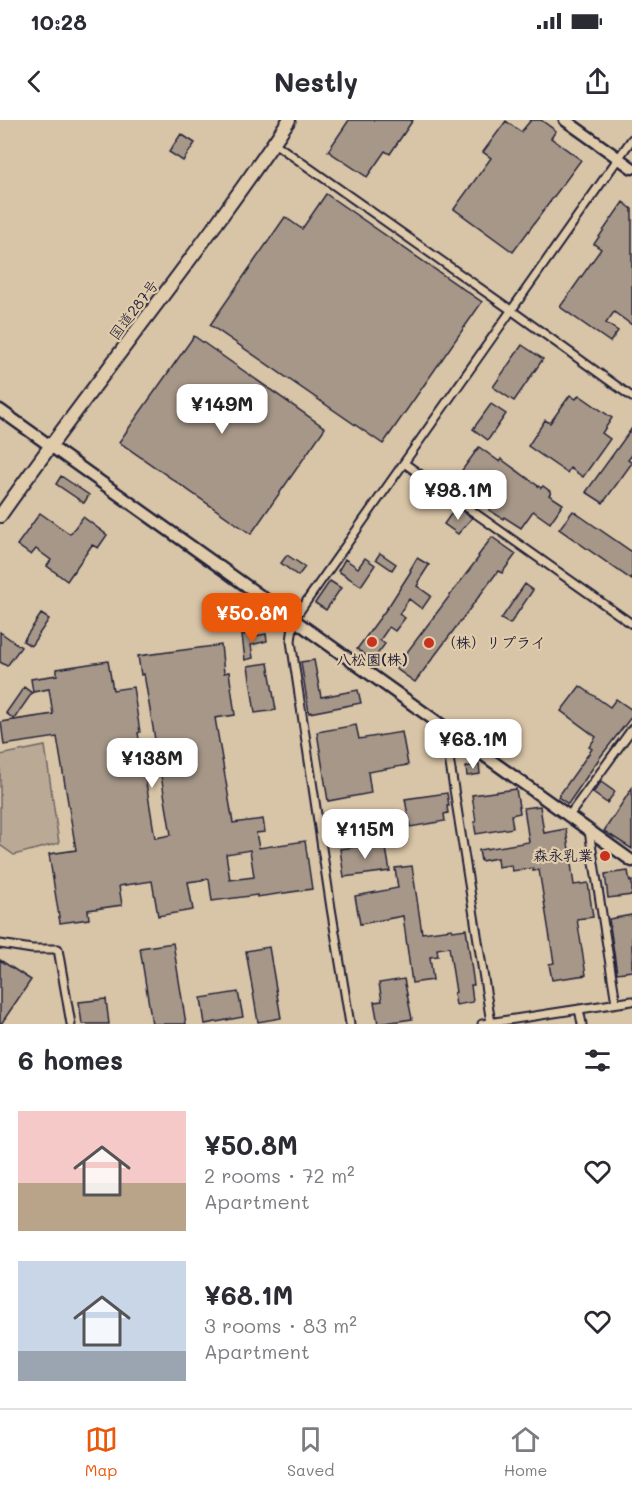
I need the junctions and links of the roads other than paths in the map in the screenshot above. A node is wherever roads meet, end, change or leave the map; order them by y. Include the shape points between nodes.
1 (289, 120) edge
2 (565, 120) edge
3 (632, 139) edge
4 (274, 143) junction
5 (618, 158) junction
6 (632, 168) edge
7 (511, 310) junction
8 (632, 397) edge
9 (0, 410) edge
10 (50, 446) junction
11 (404, 463) junction
12 (0, 516) edge
13 (294, 619) junction
14 (632, 624) edge
15 (444, 726) junction
16 (632, 729) edge
17 (568, 816) junction
18 (589, 831) junction
19 (632, 861) edge
20 (0, 944) edge
21 (632, 1001) edge
22 (616, 1003) junction
23 (579, 1010) junction
24 (491, 1023) edge
25 (71, 1024) edge
26 (350, 1024) edge
27 (482, 1024) edge
28 (582, 1024) edge

1 - 4 highway, 国道287号
2 - 5 street
3 - 5 street
4 - 7 street
4 - 10 highway, 国道287号
5 - 6 street
5 - 7 street
7 - 8 street
7 - 11 street
9 - 10 street
10 - 12 highway, 国道287号
10 - 13 street
11 - 13 street
11 - 14 street
13 - 15 street
13 - 26 street via 291,641
15 - 17 street
15 - 24 street
16 - 17 street
17 - 18 street
18 - 19 street
18 - 22 street
20 - 25 street via 32,950 58,949
21 - 22 street
22 - 23 street
23 - 24 street
23 - 28 street
24 - 27 street

